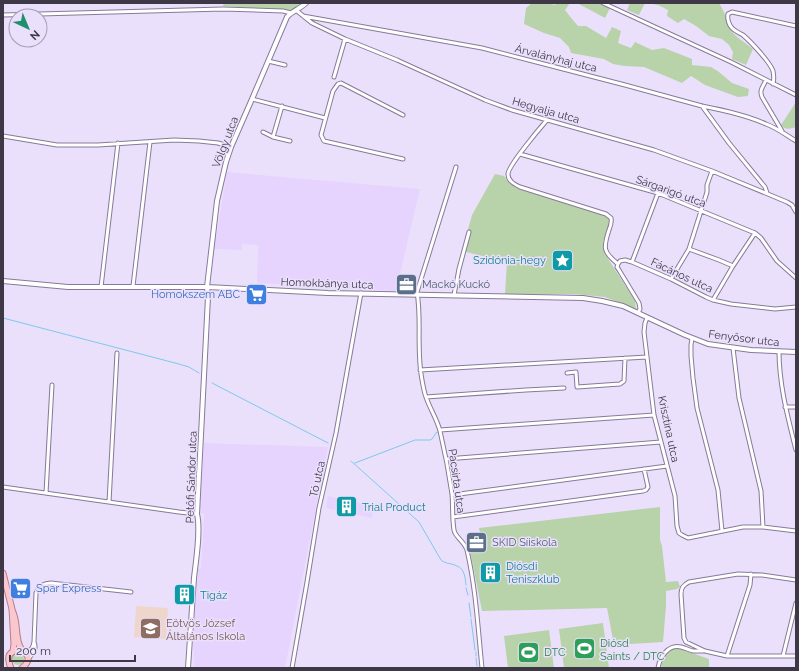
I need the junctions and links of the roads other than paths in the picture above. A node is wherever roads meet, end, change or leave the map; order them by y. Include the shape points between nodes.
1 (306, 3) edge
2 (603, 3) edge
3 (297, 11) junction
4 (291, 12) junction
5 (3, 15) edge
6 (303, 16) junction
7 (796, 26) edge
8 (345, 39) junction
9 (268, 61) junction
10 (285, 65) dead end
11 (334, 77) dead end
12 (766, 80) junction
13 (774, 84) junction
14 (796, 95) edge
15 (252, 99) junction
16 (282, 106) junction
17 (702, 106) junction
18 (403, 115) dead end
19 (325, 118) junction
20 (547, 120) junction
21 (263, 132) dead end
22 (783, 133) junction
23 (3, 136) edge
24 (273, 137) junction
25 (290, 141) dead end
26 (796, 141) edge
27 (150, 142) junction
28 (118, 143) junction
29 (230, 147) junction
30 (520, 154) junction
31 (403, 159) dead end
32 (456, 167) dead end
33 (712, 171) junction
34 (658, 193) junction
35 (767, 193) junction
36 (702, 211) junction
37 (796, 212) edge
38 (469, 232) dead end
39 (755, 233) junction
40 (689, 249) junction
41 (632, 262) junction
42 (618, 264) junction
43 (733, 266) junction
44 (796, 278) edge
45 (671, 279) junction
46 (3, 281) edge
47 (134, 286) junction
48 (101, 287) junction
49 (207, 287) junction
50 (361, 293) junction
51 (418, 294) junction
52 (454, 295) junction
53 (713, 300) junction
54 (796, 307) edge
55 (638, 313) junction
56 (647, 318) junction
57 (692, 338) junction
58 (733, 348) junction
59 (779, 351) junction
60 (796, 352) edge
61 (117, 353) dead end
62 (647, 357) junction
63 (625, 358) junction
64 (420, 370) junction
65 (567, 373) dead end
66 (52, 385) dead end
67 (564, 388) dead end
68 (426, 397) junction
69 (785, 407) junction
70 (796, 407) edge
71 (654, 415) junction
72 (440, 430) junction
73 (661, 442) junction
74 (796, 450) edge
75 (446, 459) junction
76 (667, 466) junction
77 (644, 469) junction
78 (3, 487) edge
79 (46, 493) junction
80 (452, 495) junction
81 (109, 502) junction
82 (197, 514) junction
83 (453, 518) junction
84 (763, 527) junction
85 (722, 531) junction
86 (796, 531) edge
87 (3, 573) edge
88 (751, 574) junction
89 (796, 580) edge
90 (131, 592) dead end
91 (796, 603) edge
92 (12, 609) junction
93 (34, 642) junction
94 (13, 651) junction
95 (705, 651) junction
96 (24, 652) junction
97 (727, 656) junction
98 (784, 656) junction
99 (796, 656) edge
100 (28, 660) junction
101 (12, 667) edge
102 (22, 668) edge
103 (30, 668) edge
104 (188, 668) edge
105 (292, 668) edge
106 (482, 668) edge
107 (658, 668) edge

1 - 3 street
2 - 12 street
3 - 4 street
3 - 6 street, Hegyalja utca
4 - 5 street via 224,9
4 - 9 street, Völgy utca
6 - 8 street, Hegyalja utca
6 - 17 street, Árvalányhaj utca via 482,48
7 - 13 street via 732,12 728,14 731,27 771,66
8 - 11 street
8 - 20 street, Hegyalja utca via 485,100
9 - 10 street
9 - 15 street, Völgy utca
12 - 13 street
12 - 22 street via 760,93
13 - 14 street
15 - 16 street
15 - 29 street, Völgy utca
16 - 19 street
16 - 24 street
17 - 22 street, Árvalányhaj utca via 751,118
17 - 35 street
18 - 19 street via 341,83 333,91
19 - 31 street via 321,135 324,141
20 - 30 street
20 - 33 street, Hegyalja utca via 654,150
21 - 24 street
22 - 26 street, Árvalányhaj utca
23 - 28 street via 57,145
24 - 25 street
27 - 28 street
27 - 29 street via 199,141
27 - 47 street
28 - 48 street
29 - 49 street, Völgy utca via 217,201
30 - 34 street, Sárgarigó utca
30 - 42 street via 509,170 510,181 520,187 606,214 612,222 604,247 606,253
32 - 51 street, Pacsirta utca
33 - 35 street, Hegyalja utca
33 - 36 street
34 - 36 street, Sárgarigó utca
34 - 41 street
35 - 37 street, Hegyalja utca via 792,205
36 - 39 street, Sárgarigó utca
36 - 40 street
38 - 52 street
39 - 43 street
39 - 44 street, Sárgarigó utca via 778,262
40 - 43 street
40 - 45 street
41 - 42 street via 625,260
41 - 45 street, Fácános utca
42 - 55 street via 617,267 639,303
43 - 53 street
45 - 53 street, Fácános utca
46 - 48 street, Homokbánya utca via 68,287
47 - 48 street, Homokbánya utca
47 - 49 street, Homokbánya utca
49 - 50 street, Homokbánya utca
49 - 82 street, Petőfi Sándor utca
50 - 51 street, Homokbánya utca
50 - 105 street, Tó utca
51 - 52 street, Homokbánya utca
51 - 64 street, Pacsirta utca
52 - 55 street, Homokbánya utca via 583,298 613,303
53 - 54 street, Fácános utca via 775,309
55 - 56 street, Homokbánya utca
56 - 57 street, Fenyősor utca
56 - 62 street, Krisztina utca via 644,332
57 - 58 street, Fenyősor utca via 708,344
57 - 85 street via 691,356 696,402 718,490
58 - 59 street, Fenyősor utca
58 - 84 street via 739,398 761,491
59 - 60 street, Fenyősor utca
59 - 69 street
61 - 81 street
62 - 63 street
62 - 71 street, Krisztina utca
63 - 64 street
63 - 65 street via 624,381 620,384 577,387 576,372
64 - 68 street, Pacsirta utca
66 - 79 street
67 - 68 street
68 - 72 street, Pacsirta utca
69 - 70 street
69 - 74 street
71 - 72 street
71 - 73 street, Krisztina utca
72 - 75 street, Pacsirta utca
73 - 75 street
73 - 76 street, Krisztina utca
75 - 80 street, Pacsirta utca
76 - 77 street
76 - 85 street, Krisztina utca via 676,496 678,530 682,535 688,538
77 - 80 street
77 - 83 street via 648,488 643,491
78 - 79 street
79 - 81 street
80 - 83 street, Pacsirta utca
81 - 82 street
82 - 104 street, Petőfi Sándor utca
83 - 106 street, Pacsirta utca via 455,534 467,550 475,595
84 - 85 street
84 - 86 street
87 - 92 main road
88 - 89 street
88 - 95 street via 690,582 683,586 681,594 684,638
88 - 97 street via 750,585
90 - 93 street via 51,583 42,585 36,593
91 - 98 street
92 - 94 main road
92 - 96 main road via 18,643
93 - 96 street via 32,649
93 - 100 street via 35,650
94 - 96 main road
94 - 101 main road via 8,660
95 - 97 street
95 - 107 street via 673,647 661,657
96 - 100 main road
97 - 98 street
98 - 99 street
100 - 102 main road
100 - 103 street

